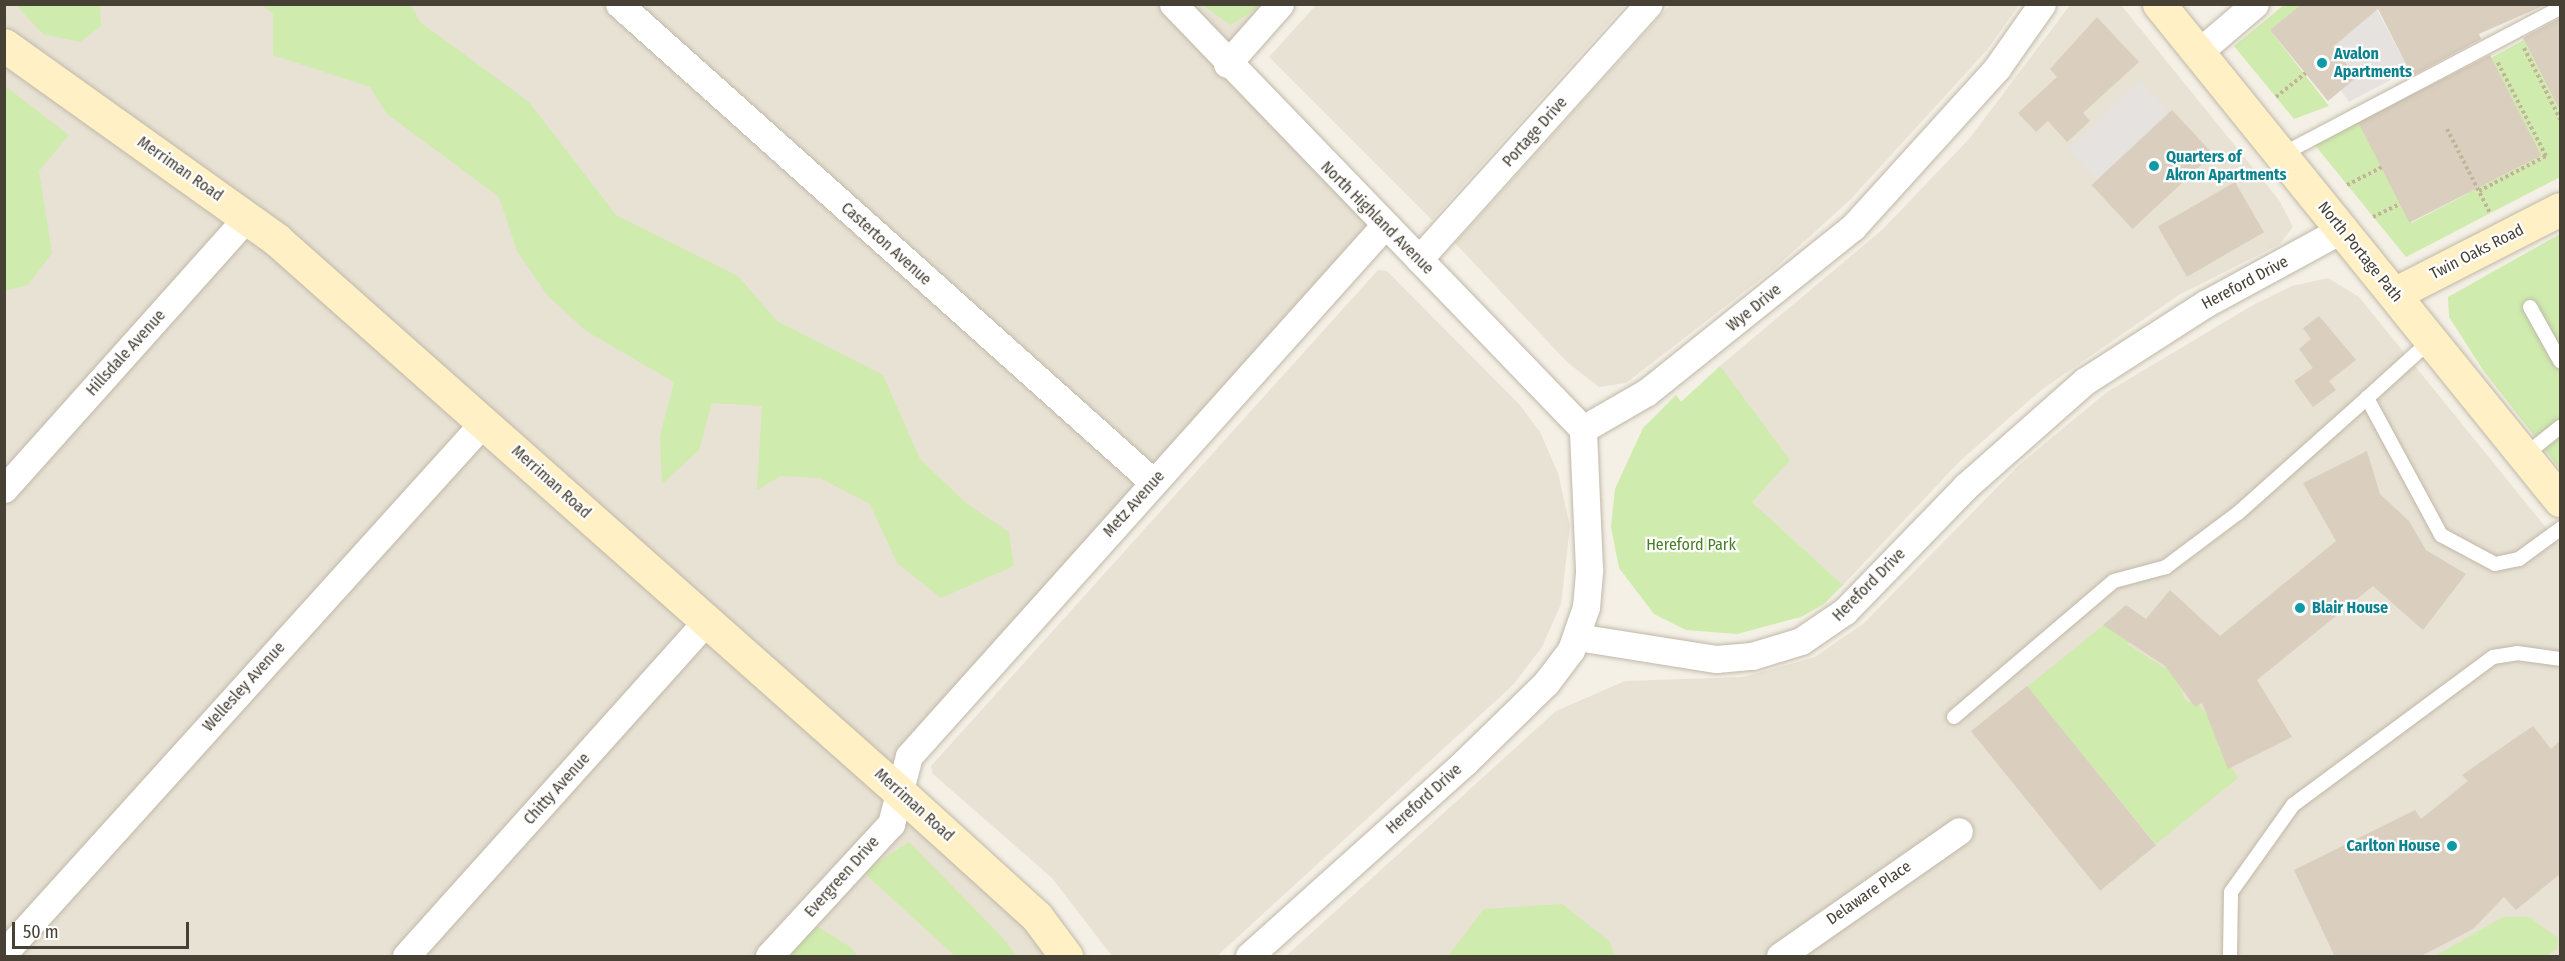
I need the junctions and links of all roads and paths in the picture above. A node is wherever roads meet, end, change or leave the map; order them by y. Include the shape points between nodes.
1 (620, 4) edge
2 (1173, 4) edge
3 (1280, 4) edge
4 (1650, 4) edge
5 (2042, 4) edge
6 (2159, 4) edge
7 (2255, 4) edge
8 (2560, 8) edge
9 (2516, 32) junction
10 (4, 45) edge
11 (2489, 46) junction
12 (2200, 51) junction
13 (1227, 64) junction
14 (2306, 73) dead end
15 (2276, 97) dead end
16 (2560, 119) edge
17 (2447, 129) dead end
18 (2281, 155) junction
19 (2382, 167) dead end
20 (2347, 185) dead end
21 (2479, 191) junction
22 (2400, 204) dead end
23 (2560, 209) edge
24 (2490, 213) dead end
25 (247, 217) junction
26 (2373, 217) dead end
27 (1384, 226) junction
28 (2341, 230) junction
29 (1419, 259) junction
30 (2394, 294) junction
31 (2530, 307) dead end
32 (2431, 339) junction
33 (2560, 361) edge
34 (2367, 398) junction
35 (484, 422) junction
36 (2560, 427) edge
37 (1583, 429) junction
38 (2524, 455) junction
39 (1153, 482) junction
40 (2556, 485) edge
41 (4, 489) edge
42 (2560, 529) edge
43 (708, 621) junction
44 (1577, 637) junction
45 (2560, 659) edge
46 (1954, 717) dead end
47 (896, 789) junction
48 (1959, 831) dead end
49 (4, 953) edge
50 (406, 957) edge
51 (769, 957) edge
52 (1066, 957) edge
53 (1250, 957) edge
54 (1780, 957) edge
55 (2230, 957) edge

1 - 39 street, Casterton Avenue
2 - 13 street, North Highland Avenue
3 - 13 street
4 - 29 street, Portage Drive
5 - 37 street, Wye Drive via 1997,68 1853,227 1647,392
6 - 12 main road, North Portage Path
7 - 12 street
8 - 9 lane
9 - 11 lane
9 - 16 path
10 - 25 main road, Merriman Road
11 - 18 lane
11 - 21 path via 2546,156
12 - 18 main road, North Portage Path
13 - 27 street, North Highland Avenue
14 - 15 path
17 - 21 path
18 - 28 main road, North Portage Path
19 - 20 path
21 - 24 path
22 - 26 path
23 - 30 main road, Twin Oaks Road
25 - 35 main road, Merriman Road
25 - 41 street, Hillsdale Avenue
27 - 29 street, North Highland Avenue
27 - 39 street, Metz Avenue
28 - 30 main road, North Portage Path
28 - 44 street, Hereford Drive via 2205,304 2069,393 1965,487 1845,611 1801,641 1752,656 1716,659
29 - 37 street, North Highland Avenue
30 - 32 main road, North Portage Path
31 - 33 lane
32 - 34 lane
32 - 38 main road, North Portage Path
34 - 42 lane via 2441,535 2460,548 2495,564 2511,561
34 - 46 lane via 2238,513 2166,567 2114,581
35 - 43 main road, Merriman Road
35 - 49 street, Wellesley Avenue
36 - 38 lane
37 - 44 street via 1589,569
38 - 40 main road, North Portage Path
39 - 47 street, Metz Avenue via 909,756
43 - 47 main road, Merriman Road
43 - 50 street, Chitty Avenue
44 - 53 street, Hereford Drive via 1538,691
45 - 55 lane via 2535,653 2493,657 2293,805 2231,892
47 - 51 street, Evergreen Drive via 891,824
47 - 52 main road, Merriman Road via 1037,917
48 - 54 street, Delaware Place

